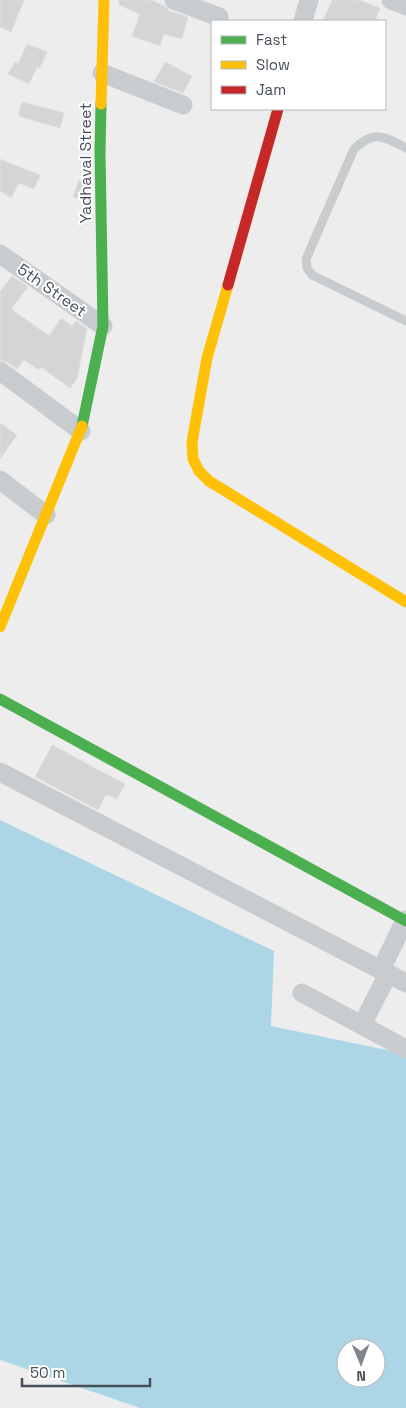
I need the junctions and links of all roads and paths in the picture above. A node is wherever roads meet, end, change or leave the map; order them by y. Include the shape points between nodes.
1 (104, 0) edge
2 (174, 0) edge
3 (309, 0) edge
4 (391, 0) edge
5 (406, 6) edge
6 (219, 17) dead end
7 (303, 20) edge
8 (102, 73) junction
9 (183, 105) dead end
10 (278, 110) edge
11 (406, 148) edge
12 (0, 254) edge
13 (406, 322) edge
14 (103, 326) junction
15 (0, 371) edge
16 (81, 431) junction
17 (0, 480) edge
18 (46, 515) junction
19 (406, 602) edge
20 (1, 621) edge
21 (0, 699) edge
22 (0, 772) edge
23 (406, 919) edge
24 (385, 972) junction
25 (406, 983) edge
26 (302, 992) dead end
27 (362, 1025) junction
28 (406, 1049) edge

1 - 8 street, Yadhaval Street
2 - 6 street
3 - 7 street
4 - 5 street
8 - 9 street
8 - 14 street, Yadhaval Street
10 - 19 street via 207,358 192,442 193,460 209,481
11 - 13 lane via 387,138 374,136 364,139 354,149 306,259 312,275
12 - 14 street, 5th Street
14 - 16 street, Yadhaval Street
15 - 16 street
16 - 18 street, Yadhaval Street
17 - 18 street
18 - 20 street, Yadhaval Street
21 - 23 street
22 - 24 street
23 - 24 street
24 - 25 street
24 - 27 street
26 - 27 street
27 - 28 street

